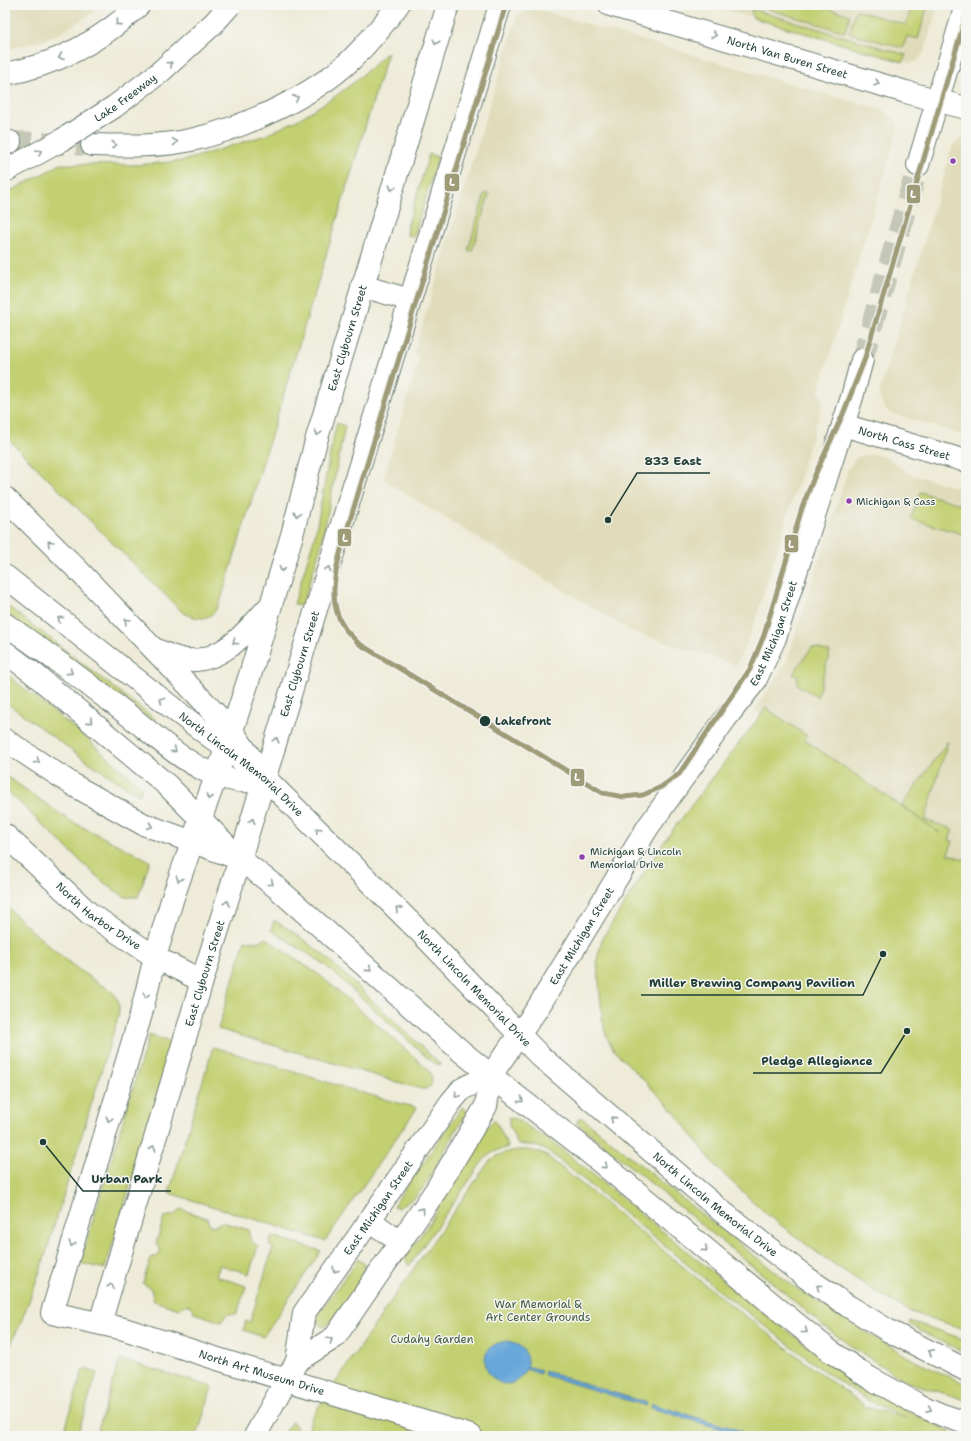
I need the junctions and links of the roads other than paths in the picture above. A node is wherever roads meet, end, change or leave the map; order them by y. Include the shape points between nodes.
1 (139, 5) edge
2 (230, 5) edge
3 (398, 5) edge
4 (448, 5) edge
5 (500, 5) edge
6 (610, 5) edge
7 (966, 5) edge
8 (5, 74) edge
9 (937, 100) junction
10 (966, 108) edge
11 (92, 145) tunnel mouth
12 (918, 165) tunnel mouth
13 (5, 171) edge
14 (362, 286) junction
15 (410, 300) junction
16 (862, 360) tunnel mouth
17 (843, 425) junction
18 (966, 461) edge
19 (5, 498) edge
20 (5, 576) edge
21 (272, 604) junction
22 (5, 624) edge
23 (154, 649) junction
24 (5, 652) edge
25 (5, 740) edge
26 (229, 740) junction
27 (217, 775) junction
28 (265, 778) junction
29 (201, 818) junction
30 (5, 836) edge
31 (192, 842) junction
32 (240, 859) junction
33 (155, 957) junction
34 (202, 980) junction
35 (519, 1035) junction
36 (491, 1076) junction
37 (369, 1220) junction
38 (400, 1242) junction
39 (52, 1313) joint
40 (100, 1323) junction
41 (297, 1361) junction
42 (966, 1370) edge
43 (286, 1380) junction
44 (966, 1423) edge
45 (255, 1436) edge
46 (471, 1436) edge

1 -> 8 main road via 96,40 69,54 43,65
13 -> 2 main road, Lake Freeway, bridge via 62,140 114,107 159,73
11 -> 3 main road via 162,144 194,139 263,116 314,88 350,61
4 -> 14 main road, East Clybourn Street
5 - 15 main road, East Clybourn Street
6 -> 9 main road, North Van Buren Street
7 - 9 main road
9 - 10 main road, North Van Buren Street
9 - 12 main road
14 - 15 main road
14 -> 21 main road, East Clybourn Street via 316,441
28 -> 15 main road, East Clybourn Street
16 - 17 main road, East Michigan Street
17 - 18 main road, North Cass Street
17 - 35 main road, East Michigan Street via 775,638 763,667 648,827
23 -> 19 main road
26 -> 20 main road, North Lincoln Memorial Drive via 180,714
21 -> 23 main road via 242,636 207,658 185,660
21 - 26 main road, East Clybourn Street
22 -> 27 main road via 188,761
23 - 26 main road
24 -> 29 main road via 167,786
25 -> 31 main road via 74,786 144,824
26 - 27 main road, East Clybourn Street
26 - 28 main road, North Lincoln Memorial Drive
27 - 28 main road via 242,782
27 -> 29 main road, East Clybourn Street
32 -> 28 main road, East Clybourn Street
35 -> 28 main road, North Lincoln Memorial Drive via 425,936
29 - 31 main road, East Clybourn Street
29 - 32 main road
30 - 33 main road, North Harbor Drive via 90,914
31 - 32 main road
31 -> 33 main road, East Clybourn Street
34 -> 32 main road, East Clybourn Street
32 -> 36 main road via 276,887
33 - 34 main road, North Harbor Drive
33 -> 39 main road, East Clybourn Street via 141,1014
40 -> 34 main road, East Clybourn Street
35 - 36 main road, East Michigan Street
42 -> 35 main road, North Lincoln Memorial Drive via 889,1331 807,1278 714,1206 549,1065
36 -> 37 main road, East Michigan Street via 462,1089
38 -> 36 main road, East Michigan Street via 436,1190 486,1106
36 -> 44 main road via 575,1141 830,1351 900,1395 942,1415
37 - 38 main road
37 -> 41 main road, East Michigan Street via 304,1313
41 -> 38 main road, East Michigan Street via 335,1337
39 - 40 main road, North Art Museum Drive
40 - 43 main road, North Art Museum Drive
41 - 43 main road, East Michigan Street
43 - 45 main road, East Michigan Street
43 - 46 main road, North Art Museum Drive

